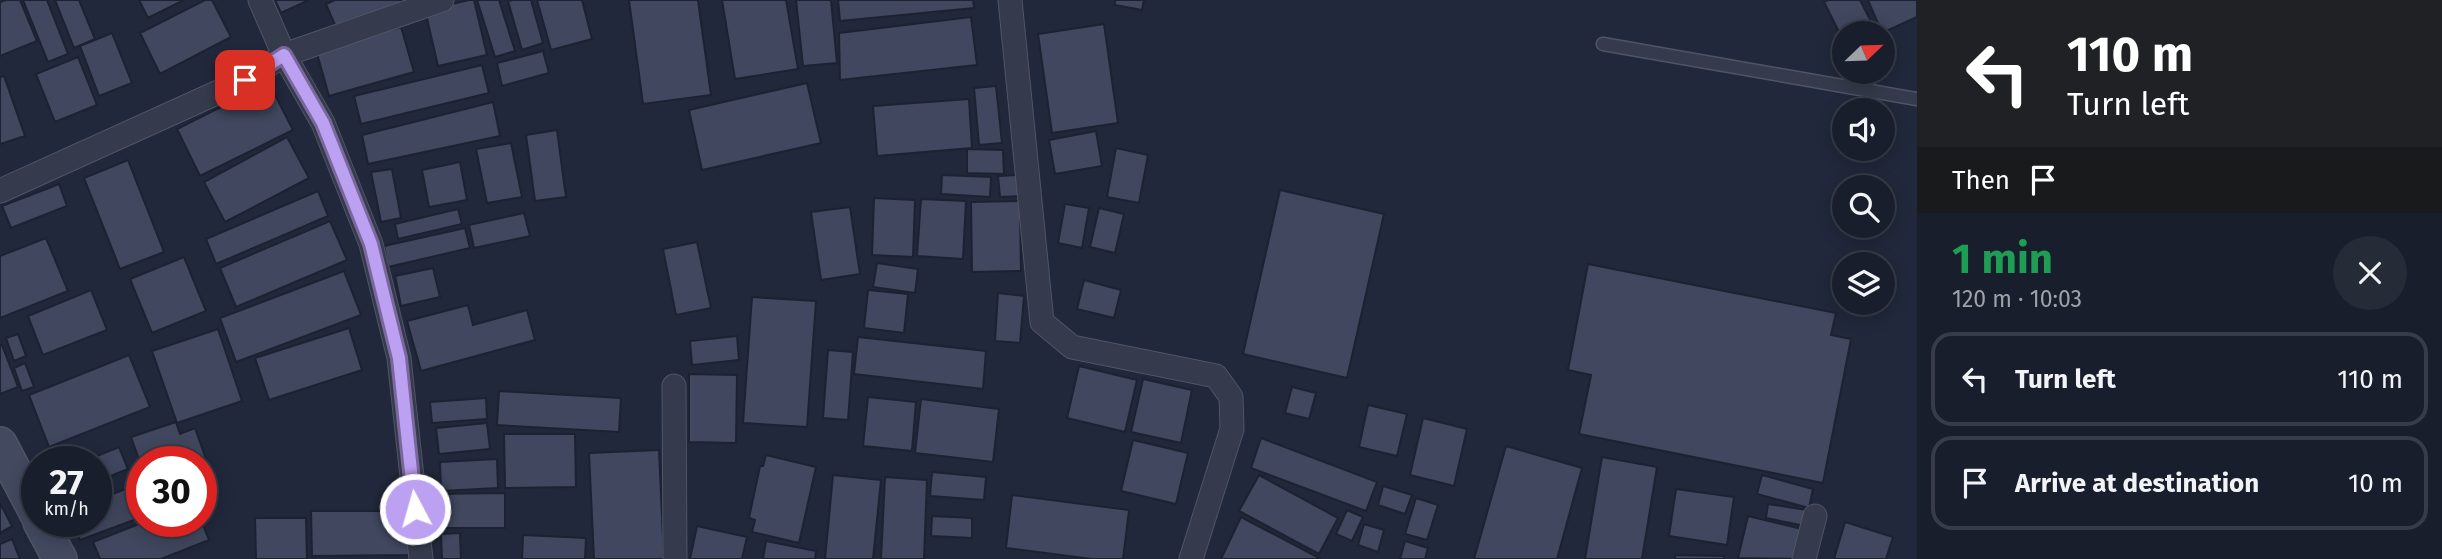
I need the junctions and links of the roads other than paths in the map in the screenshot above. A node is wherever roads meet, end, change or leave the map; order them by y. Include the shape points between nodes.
1 (260, 0) edge
2 (442, 0) edge
3 (1010, 0) edge
4 (1603, 44) dead end
5 (284, 55) junction
6 (1917, 99) edge
7 (0, 191) edge
8 (674, 386) dead end
9 (0, 444) edge
10 (21, 484) edge
11 (1815, 516) dead end
12 (48, 537) edge
13 (60, 559) edge
14 (421, 559) edge
15 (675, 559) edge
16 (1191, 559) edge
17 (1804, 559) edge

1 - 5 street
2 - 5 street
3 - 16 street via 1042,322 1072,347 1216,376 1231,397 1232,429
4 - 6 lane
5 - 7 street via 245,80
5 - 14 street via 323,123 371,244 399,358
8 - 15 street
9 - 10 main road
11 - 17 street
12 - 13 main road

